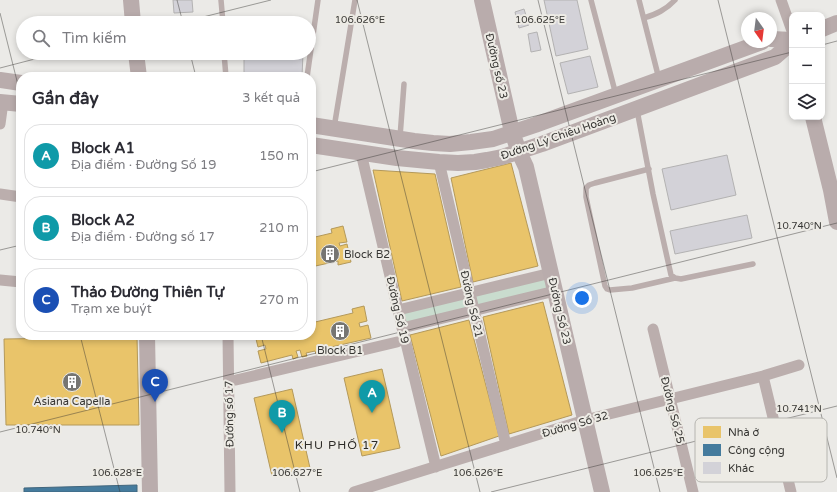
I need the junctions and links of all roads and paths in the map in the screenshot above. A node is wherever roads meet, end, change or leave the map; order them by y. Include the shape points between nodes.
1 (131, 0) edge
2 (221, 0) edge
3 (318, 0) edge
4 (355, 0) edge
5 (482, 0) edge
6 (591, 0) edge
7 (639, 0) edge
8 (675, 0) edge
9 (781, 0) edge
10 (132, 16) edge
11 (222, 16) edge
12 (316, 16) edge
13 (644, 18) junction
14 (789, 23) edge
15 (837, 23) edge
16 (825, 28) edge
17 (777, 40) edge
18 (789, 41) edge
19 (789, 44) edge
20 (746, 48) edge
21 (137, 60) edge
22 (225, 60) edge
23 (309, 60) edge
24 (138, 72) edge
25 (226, 72) edge
26 (308, 72) edge
27 (0, 80) edge
28 (659, 80) junction
29 (16, 82) edge
30 (404, 84) dead end
31 (616, 95) junction
32 (2, 102) edge
33 (16, 103) edge
34 (637, 108) junction
35 (814, 120) edge
36 (0, 124) edge
37 (316, 126) edge
38 (334, 128) junction
39 (512, 132) junction
40 (400, 139) junction
41 (316, 146) edge
42 (519, 152) junction
43 (362, 153) junction
44 (439, 162) junction
45 (649, 169) junction
46 (834, 189) edge
47 (0, 194) edge
48 (16, 196) edge
49 (837, 222) edge
50 (753, 264) dead end
51 (551, 273) junction
52 (675, 278) junction
53 (0, 280) edge
54 (16, 282) edge
55 (555, 291) junction
56 (469, 293) junction
57 (398, 310) junction
58 (474, 311) junction
59 (402, 328) junction
60 (653, 329) dead end
61 (147, 340) edge
62 (228, 340) edge
63 (397, 342) dead end
64 (799, 365) dead end
65 (762, 376) junction
66 (236, 380) dead end
67 (670, 399) junction
68 (772, 418) edge
69 (585, 420) junction
70 (506, 445) junction
71 (436, 467) junction
72 (788, 482) edge
73 (598, 491) edge
74 (150, 492) edge
75 (230, 492) edge
76 (354, 492) edge
77 (693, 492) edge
78 (791, 492) edge

1 - 10 main road
2 - 11 lane
3 - 12 lane
4 - 38 lane
5 - 39 main road, Đường số 23
6 - 31 lane
7 - 13 lane
8 - 13 lane via 661,12
9 - 14 street
13 - 28 lane
15 - 16 main road
17 - 18 main road, Đường Lý Chiêu Hoàng
19 - 34 main road, Đường Lý Chiêu Hoàng via 774,56
20 - 28 main road, Đường Lý Chiêu Hoàng
21 - 24 main road
22 - 25 lane
23 - 26 lane
27 - 29 main road
28 - 31 main road, Đường Lý Chiêu Hoàng
30 - 40 lane
31 - 39 main road, Đường Lý Chiêu Hoàng
32 - 33 main road
32 - 36 street
34 - 42 main road, Đường Lý Chiêu Hoàng
34 - 45 lane
35 - 46 main road
37 - 38 main road, Đường Lý Chiêu Hoàng
38 - 40 main road, Đường Lý Chiêu Hoàng
39 - 40 main road, Đường Lý Chiêu Hoàng via 493,139 450,144
39 - 42 main road, Đường Số 23
41 - 43 main road, Đường Lý Chiêu Hoàng
42 - 44 main road, Đường Lý Chiêu Hoàng via 475,162
42 - 51 main road, Đường Số 23 via 526,167
43 - 44 main road, Đường Lý Chiêu Hoàng
43 - 57 street, Đường Số 19
44 - 56 street, Đường Số 21
45 - 52 lane via 671,275
45 - 52 lane via 589,184 586,188 605,286 610,290 632,288
46 - 49 main road
47 - 48 street
50 - 52 lane
51 - 55 main road, Đường Số 23
51 - 56 street
53 - 54 street
55 - 58 street
55 - 69 main road, Đường Số 23
56 - 57 street
56 - 58 street, Đường Số 21
57 - 59 street, Đường Số 19
58 - 59 street
58 - 70 street, Đường Số 21
59 - 71 street, Đường Số 19
60 - 67 street, Đường Số 25
61 - 74 main road
62 - 75 street, Đường số 17
63 - 66 street
64 - 65 street, Đường Số 32
65 - 67 street, Đường Số 32
65 - 68 street
67 - 69 street, Đường Số 32
67 - 77 street, Đường Số 25
69 - 70 street, Đường Số 32
69 - 73 main road, Đường Số 23
70 - 71 street, Đường Số 32
71 - 76 street, Đường Số 32
72 - 78 street

